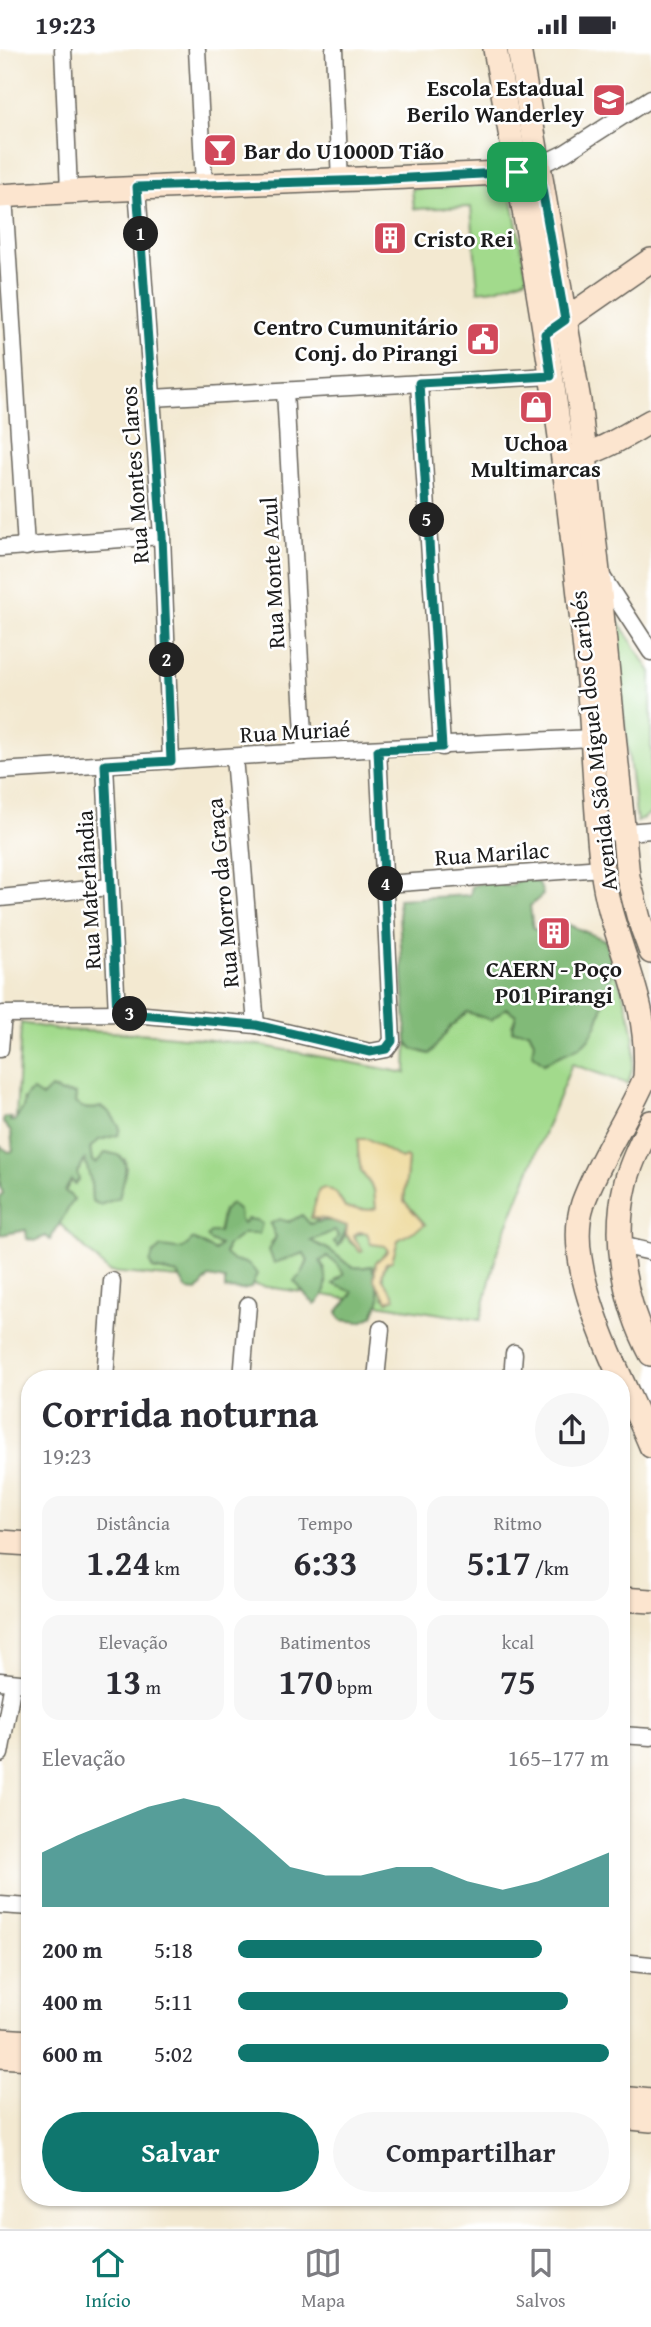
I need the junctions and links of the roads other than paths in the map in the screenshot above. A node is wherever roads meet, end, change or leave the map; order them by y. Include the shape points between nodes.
1 (63, 49) edge
2 (197, 49) edge
3 (334, 49) edge
4 (495, 49) edge
5 (519, 49) edge
6 (651, 98) edge
7 (527, 169) junction
8 (340, 181) junction
9 (204, 184) junction
10 (137, 187) junction
11 (69, 191) junction
12 (2, 196) edge
13 (651, 260) edge
14 (565, 320) junction
15 (545, 334) junction
16 (551, 376) junction
17 (419, 383) junction
18 (285, 391) junction
19 (152, 398) junction
20 (651, 421) edge
21 (586, 455) junction
22 (562, 458) junction
23 (162, 536) junction
24 (26, 547) junction
25 (0, 548) edge
26 (598, 572) junction
27 (651, 652) edge
28 (592, 738) junction
29 (442, 747) junction
30 (378, 750) junction
31 (304, 752) junction
32 (234, 757) junction
33 (171, 761) junction
34 (105, 765) junction
35 (0, 771) edge
36 (651, 830) edge
37 (625, 832) junction
38 (599, 833) junction
39 (602, 868) junction
40 (386, 884) junction
41 (110, 887) junction
42 (0, 898) edge
43 (651, 952) edge
44 (117, 1013) junction
45 (256, 1025) junction
46 (0, 1049) edge
47 (651, 1122) edge
48 (615, 1135) junction
49 (639, 1146) junction
50 (621, 1245) junction
51 (651, 1252) edge
52 (112, 1282) dead end
53 (248, 1305) dead end
54 (381, 1329) dead end
55 (514, 1353) dead end
56 (651, 1354) edge
57 (106, 1370) edge
58 (243, 1370) edge
59 (377, 1370) edge
60 (513, 1370) edge
61 (619, 1370) edge
62 (630, 1397) edge
63 (651, 1446) edge
64 (0, 1542) edge
65 (21, 1543) edge
66 (630, 1599) edge
67 (651, 1601) edge
68 (14, 1683) edge
69 (630, 1736) edge
70 (651, 1737) edge
71 (0, 1754) edge
72 (0, 1905) edge
73 (21, 1906) edge
74 (630, 1963) edge
75 (651, 1965) edge
76 (0, 2040) edge
77 (21, 2041) edge
78 (0, 2056) edge
79 (21, 2057) edge
80 (630, 2099) edge
81 (651, 2101) edge
82 (630, 2118) edge
83 (651, 2120) edge

1 - 11 street
2 - 9 street
3 - 8 street
4 - 7 main road, Avenida São Miguel dos Caribés
5 - 7 main road, Avenida São Miguel dos Caribés
6 - 7 street via 565,153
7 - 8 main road
7 - 14 main road, Avenida São Miguel dos Caribés
7 - 15 main road, Avenida São Miguel dos Caribés
8 - 9 main road
9 - 10 main road
10 - 11 main road
10 - 19 street, Rua Montes Claros
11 - 12 main road
12 - 24 street
13 - 14 main road
14 - 15 main road
14 - 21 main road, Avenida São Miguel dos Caribés
15 - 16 main road, Avenida São Miguel dos Caribés
16 - 17 street
16 - 22 main road, Avenida São Miguel dos Caribés
17 - 18 street
17 - 29 street
18 - 19 street
18 - 31 street, Rua Monte Azul
19 - 23 street, Rua Montes Claros
20 - 21 main road
21 - 22 main road
21 - 26 main road, Avenida São Miguel dos Caribés
22 - 28 main road, Avenida São Miguel dos Caribés
23 - 24 street
23 - 33 street, Rua Montes Claros
24 - 25 street
26 - 27 street
26 - 37 main road, Avenida São Miguel dos Caribés
28 - 29 street, Rua Muriaé
28 - 38 main road, Avenida São Miguel dos Caribés
29 - 30 street, Rua Muriaé
30 - 31 street, Rua Muriaé
30 - 40 street
31 - 32 street, Rua Muriaé
32 - 33 street, Rua Muriaé
32 - 45 street, Rua Morro da Graça
33 - 34 street, Rua Muriaé
34 - 35 street, Rua Muriaé
34 - 41 street, Rua Materlândia
36 - 37 street
37 - 38 street
37 - 43 main road, Avenida São Miguel dos Caribés via 628,877
38 - 39 main road, Avenida São Miguel dos Caribés
39 - 40 street, Rua Marilac
39 - 48 main road, Avenida São Miguel dos Caribés via 648,1034 645,1078
40 - 45 street via 392,1041 386,1049 370,1052
41 - 42 street
41 - 44 street, Rua Materlândia
44 - 45 street
44 - 46 street via 3,1014
47 - 49 main road
48 - 49 main road
48 - 61 main road, Avenida São Miguel dos Caribés via 583,1204 577,1241 584,1282
49 - 50 main road via 622,1199
50 - 51 street
50 - 56 main road via 626,1288
52 - 57 street
53 - 58 street
54 - 59 street
55 - 60 street
62 - 63 main road, Avenida São Miguel dos Caribés
64 - 65 main road
66 - 67 main road
68 - 71 street
69 - 70 street
72 - 73 street
74 - 75 street
76 - 77 main road
78 - 79 main road
80 - 81 main road
82 - 83 main road

